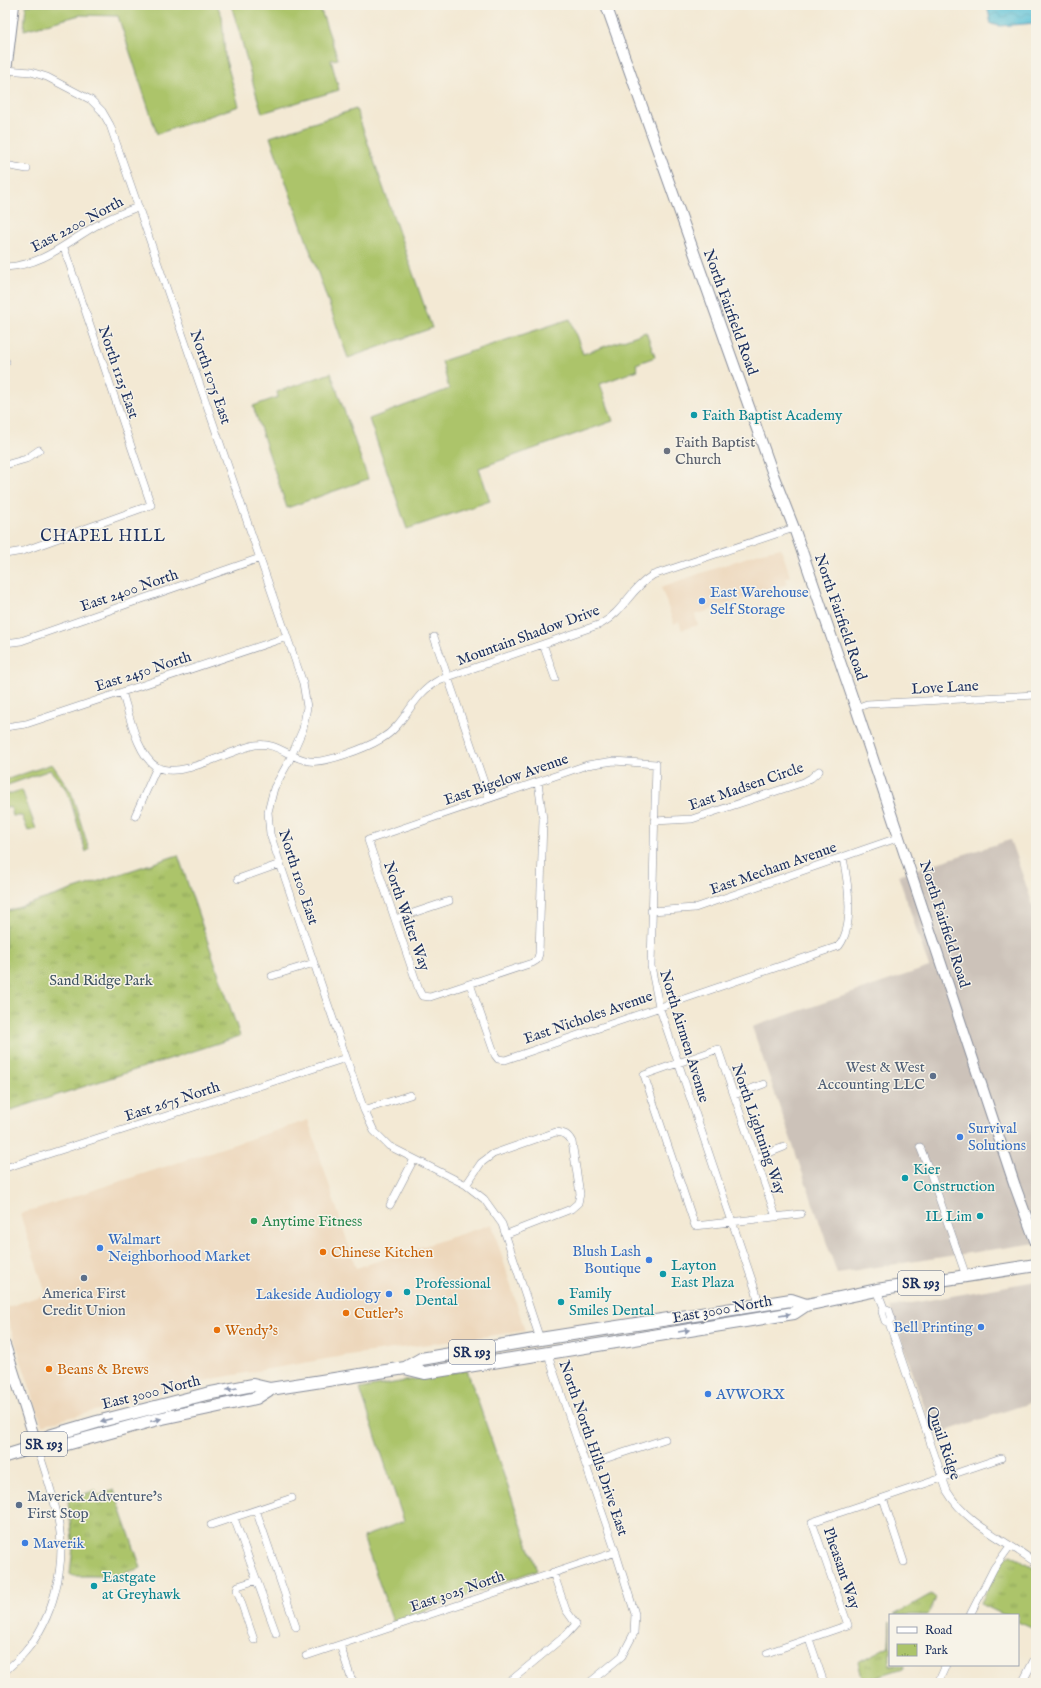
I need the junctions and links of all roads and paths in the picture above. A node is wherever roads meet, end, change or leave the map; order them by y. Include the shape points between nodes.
1 (14, 5) edge
2 (606, 5) edge
3 (5, 75) edge
4 (5, 165) edge
5 (27, 168) dead end
6 (138, 207) junction
7 (64, 248) junction
8 (5, 267) edge
9 (39, 450) dead end
10 (5, 465) edge
11 (794, 528) junction
12 (5, 554) edge
13 (260, 558) junction
14 (287, 637) junction
15 (434, 637) dead end
16 (5, 643) edge
17 (543, 644) junction
18 (448, 677) junction
19 (555, 678) dead end
20 (122, 692) junction
21 (1036, 695) edge
22 (856, 708) junction
23 (5, 727) edge
24 (292, 754) junction
25 (656, 764) joint
26 (157, 767) junction
27 (819, 771) dead end
28 (538, 782) junction
29 (488, 797) junction
30 (135, 816) dead end
31 (654, 821) junction
32 (900, 837) junction
33 (368, 840) joint
34 (842, 858) junction
35 (280, 864) junction
36 (238, 879) dead end
37 (449, 901) dead end
38 (651, 911) junction
39 (395, 919) junction
40 (314, 963) junction
41 (272, 976) dead end
42 (470, 984) junction
43 (660, 1006) junction
44 (346, 1058) junction
45 (678, 1064) junction
46 (764, 1084) dead end
47 (410, 1094) dead end
48 (734, 1095) junction
49 (364, 1110) junction
50 (784, 1147) dead end
51 (920, 1147) dead end
52 (756, 1158) junction
53 (414, 1159) junction
54 (5, 1168) edge
55 (466, 1185) junction
56 (390, 1205) dead end
57 (801, 1214) dead end
58 (776, 1217) junction
59 (732, 1222) junction
60 (507, 1234) junction
61 (1036, 1244) edge
62 (1036, 1265) edge
63 (966, 1276) junction
64 (877, 1290) junction
65 (759, 1305) junction
66 (806, 1305) junction
67 (684, 1317) junction
68 (540, 1339) junction
69 (5, 1345) edge
70 (549, 1353) junction
71 (410, 1370) junction
72 (665, 1439) dead end
73 (40, 1445) junction
74 (5, 1456) edge
75 (1001, 1458) dead end
76 (586, 1465) junction
77 (942, 1478) junction
78 (292, 1498) dead end
79 (883, 1498) junction
80 (256, 1510) junction
81 (234, 1518) junction
82 (211, 1525) dead end
83 (1010, 1546) junction
84 (616, 1552) junction
85 (904, 1562) dead end
86 (1036, 1564) edge
87 (553, 1572) junction
88 (257, 1580) junction
89 (971, 1614) edge
90 (296, 1627) dead end
91 (276, 1633) dead end
92 (809, 1639) junction
93 (254, 1640) dead end
94 (340, 1645) junction
95 (767, 1653) dead end
96 (306, 1656) dead end
97 (1036, 1656) edge
98 (946, 1666) edge
99 (5, 1671) edge
100 (355, 1683) edge
101 (508, 1683) edge
102 (589, 1683) edge
103 (824, 1683) edge
104 (938, 1683) edge
105 (1022, 1683) edge

1 - 3 main road
2 - 11 main road, North Fairfield Road
3 - 6 street, North 1075 East via 31,72 47,77 91,100 102,111 110,125
4 - 5 street
6 - 7 street, East 2200 North via 98,224
6 - 13 street, North 1075 East
7 - 8 street, East 2200 North via 36,261
7 - 12 street, North 1125 East via 151,505 23,551
9 - 10 street via 26,459
11 - 17 street, Mountain Shadow Drive via 653,575 641,583 610,620
11 - 22 main road, North Fairfield Road
13 - 14 street, North 1075 East
13 - 16 street, East 2400 North via 21,641
14 - 20 street, East 2450 North
14 - 24 street, North 1100 East via 303,683 307,707 303,729
15 - 18 street
17 - 18 street, Mountain Shadow Drive
17 - 19 street
18 - 24 street, Mountain Shadow Drive via 424,690 401,722 381,739 316,762
18 - 29 street
20 - 23 street, East 2450 North via 26,724
20 - 26 street via 140,745 147,759
21 - 22 street, Love Lane via 867,704
22 - 32 main road, North Fairfield Road
24 - 26 street, Mountain Shadow Drive via 270,744 255,745 184,769 170,771
24 - 35 street, North 1100 East via 274,788 268,812 270,834
25 - 28 street, East Bigelow Avenue via 604,762 587,765
25 - 31 street, North Airmen Avenue
26 - 30 street
27 - 31 street, East Madsen Circle via 804,782 704,816 676,821
28 - 29 street, East Bigelow Avenue
28 - 42 street via 543,819 537,960
29 - 33 street, East Bigelow Avenue
31 - 38 street, North Airmen Avenue
32 - 34 street, East Mecham Avenue
32 - 61 main road, North Fairfield Road
33 - 39 street, North Walter Way
34 - 38 street, East Mecham Avenue via 695,908
34 - 43 street, East Nicholes Avenue via 850,899 843,941 839,946
35 - 36 street
35 - 40 street, North 1100 East
37 - 39 street
38 - 43 street, North Airmen Avenue via 651,966
39 - 42 street, North Walter Way via 422,996 426,998
40 - 41 street
40 - 44 street, North 1100 East
42 - 43 street, East Nicholes Avenue via 498,1060
43 - 45 street, North Airmen Avenue
44 - 49 street, North 1100 East
44 - 54 street, East 2675 North
45 - 48 street, North Lightning Way via 718,1049
45 - 59 street, North Airmen Avenue
45 - 59 street via 644,1075 695,1226
46 - 48 street
47 - 49 street
48 - 52 street, North Lightning Way
49 - 53 street, North 1100 East via 374,1131 389,1146
50 - 52 street
51 - 63 street
52 - 58 street, North Lightning Way
53 - 55 street, North 1100 East
53 - 56 street
55 - 60 street, North 1100 East via 490,1206
55 - 60 street via 481,1163 493,1154 556,1132 564,1133 572,1142 580,1194 578,1204
57 - 58 street
58 - 59 street
59 - 65 street, North Airmen Avenue
60 - 68 street, North 1100 East
62 - 63 main road, East 3000 North / SR 193
63 - 64 main road, East 3000 North / SR 193
64 - 66 main road, East 3000 North / SR 193
64 - 77 street, Quail Ridge via 884,1308 882,1312 885,1321 889,1323
65 - 66 main road, East 3000 North / SR 193 via 792,1300
65 - 67 main road, East 3000 North / SR 193
70 -> 66 main road, East 3000 North / SR 193 via 794,1313
67 - 68 main road, East 3000 North / SR 193
67 - 70 main road via 665,1326 558,1344
68 - 71 main road, East 3000 North / SR 193 via 421,1359
69 - 73 main road
70 - 71 main road, East 3000 North / SR 193 via 425,1372
70 - 76 street, North North Hills Drive East
71 - 73 main road, East 3000 North / SR 193 via 270,1389 252,1385 206,1394 48,1436
72 - 76 street
73 - 74 main road, East 3000 North / SR 193
73 - 99 street via 60,1526 60,1567 44,1622 25,1652
75 - 77 street, Pheasant Way
76 - 84 street, North North Hills Drive East
77 - 79 street, Pheasant Way
77 - 83 street, Quail Ridge via 954,1503 967,1516
78 - 80 street
79 - 85 street
79 - 92 street, Pheasant Way via 812,1522 848,1625
80 - 81 street
80 - 90 street
81 - 82 street
81 - 88 street
83 - 86 street, Quail Ridge
83 - 89 street via 994,1568
84 - 87 street, East 3025 North
84 - 102 street, North North Hills Drive East via 635,1614 634,1633 622,1656
87 - 94 street, East 3025 North
87 - 101 street via 566,1610 576,1624
88 - 91 street
88 - 93 street via 238,1586 237,1590
92 - 95 street, Pheasant Way
92 - 103 street
94 - 96 street, East 3025 North
94 - 100 street
97 - 105 street
98 - 104 street

